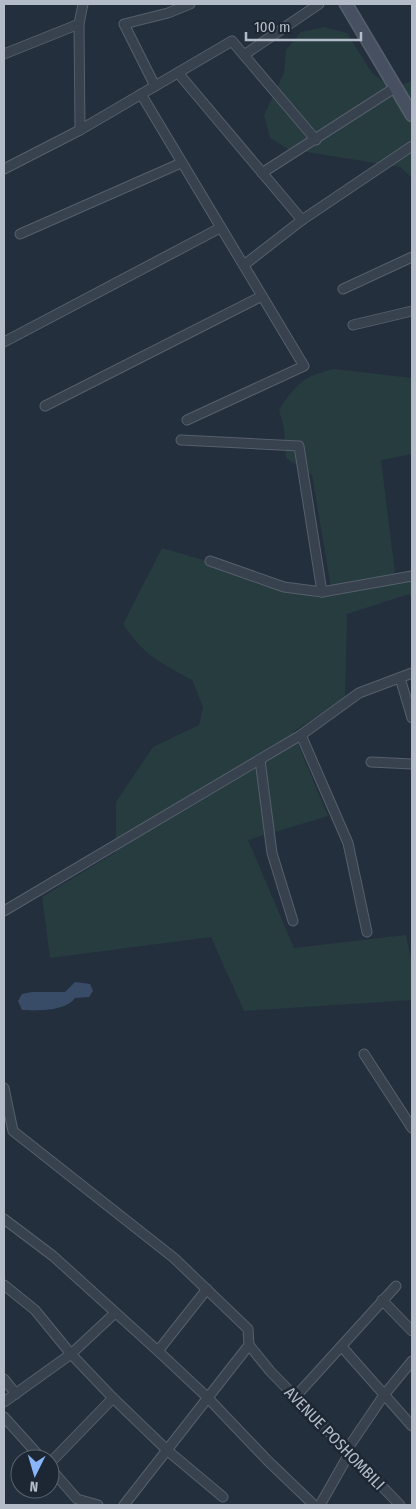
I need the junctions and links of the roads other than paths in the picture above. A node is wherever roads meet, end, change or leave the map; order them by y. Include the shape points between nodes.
1 (83, 4) edge
2 (190, 4) edge
3 (319, 4) edge
4 (346, 4) edge
5 (78, 24) junction
6 (4, 54) edge
7 (244, 55) junction
8 (179, 74) junction
9 (155, 86) junction
10 (396, 87) junction
11 (140, 94) junction
12 (412, 115) edge
13 (80, 130) junction
14 (316, 140) junction
15 (412, 146) edge
16 (181, 163) junction
17 (4, 169) edge
18 (262, 172) junction
19 (302, 220) junction
20 (220, 228) junction
21 (20, 234) dead end
22 (412, 257) edge
23 (244, 265) junction
24 (343, 289) dead end
25 (262, 296) junction
26 (412, 311) edge
27 (353, 325) dead end
28 (4, 342) edge
29 (45, 406) dead end
30 (187, 420) dead end
31 (181, 440) dead end
32 (210, 561) dead end
33 (412, 576) edge
34 (322, 592) junction
35 (412, 674) edge
36 (400, 678) junction
37 (412, 718) edge
38 (301, 735) junction
39 (260, 760) junction
40 (371, 762) dead end
41 (412, 764) edge
42 (4, 911) edge
43 (293, 921) dead end
44 (367, 932) dead end
45 (364, 1054) dead end
46 (4, 1088) edge
47 (412, 1128) edge
48 (4, 1219) edge
49 (4, 1285) edge
50 (396, 1286) dead end
51 (206, 1289) junction
52 (382, 1300) junction
53 (115, 1313) junction
54 (412, 1331) edge
55 (249, 1345) junction
56 (342, 1347) junction
57 (158, 1351) junction
58 (71, 1354) junction
59 (412, 1361) edge
60 (4, 1378) edge
61 (16, 1394) junction
62 (384, 1395) junction
63 (296, 1396) junction
64 (207, 1397) junction
65 (113, 1398) junction
66 (4, 1402) edge
67 (4, 1417) edge
68 (412, 1426) edge
69 (33, 1449) edge
70 (168, 1451) junction
71 (348, 1452) junction
72 (60, 1453) edge
73 (60, 1479) edge
74 (223, 1496) dead end
75 (98, 1505) edge
76 (124, 1505) edge
77 (314, 1505) edge
78 (320, 1505) edge
79 (400, 1505) edge

1 - 5 street
2 - 9 street via 124,24
3 - 7 street
4 - 10 street
5 - 6 street
5 - 13 street
7 - 8 street via 232,41
7 - 14 street
8 - 9 street
8 - 18 street
9 - 11 street
10 - 12 street
10 - 14 street
11 - 13 street
11 - 16 street
13 - 17 street
14 - 18 street
15 - 19 street
16 - 20 street
16 - 21 street
18 - 19 street
19 - 23 street
20 - 23 street
20 - 28 street
22 - 24 street
23 - 25 street
25 - 29 street
25 - 30 street via 304,366
26 - 27 street
31 - 34 street via 299,446
32 - 34 street via 284,586
33 - 34 street
35 - 36 street
36 - 37 street
36 - 38 street via 359,693
38 - 39 street
38 - 44 street via 348,843
39 - 42 street
39 - 43 street via 272,853
40 - 41 street
45 - 47 street
46 - 51 street via 14,1130 174,1258
48 - 53 street via 53,1256
49 - 58 street via 35,1310
50 - 52 street
51 - 55 street via 248,1329
51 - 57 street
52 - 54 street
52 - 56 street
53 - 57 street
53 - 58 street
55 - 63 street, AVENUE POSHOMBILI
55 - 64 street
56 - 62 street
56 - 63 street
57 - 64 street
58 - 61 street
58 - 65 street
59 - 62 street
60 - 61 street
61 - 66 street
62 - 68 street
62 - 71 street
63 - 71 street, AVENUE POSHOMBILI
64 - 70 street
64 - 77 street
65 - 70 street
65 - 72 street
67 - 69 street
70 - 74 street
70 - 76 street
71 - 78 street
71 - 79 street, AVENUE POSHOMBILI
73 - 75 street via 77,1499

